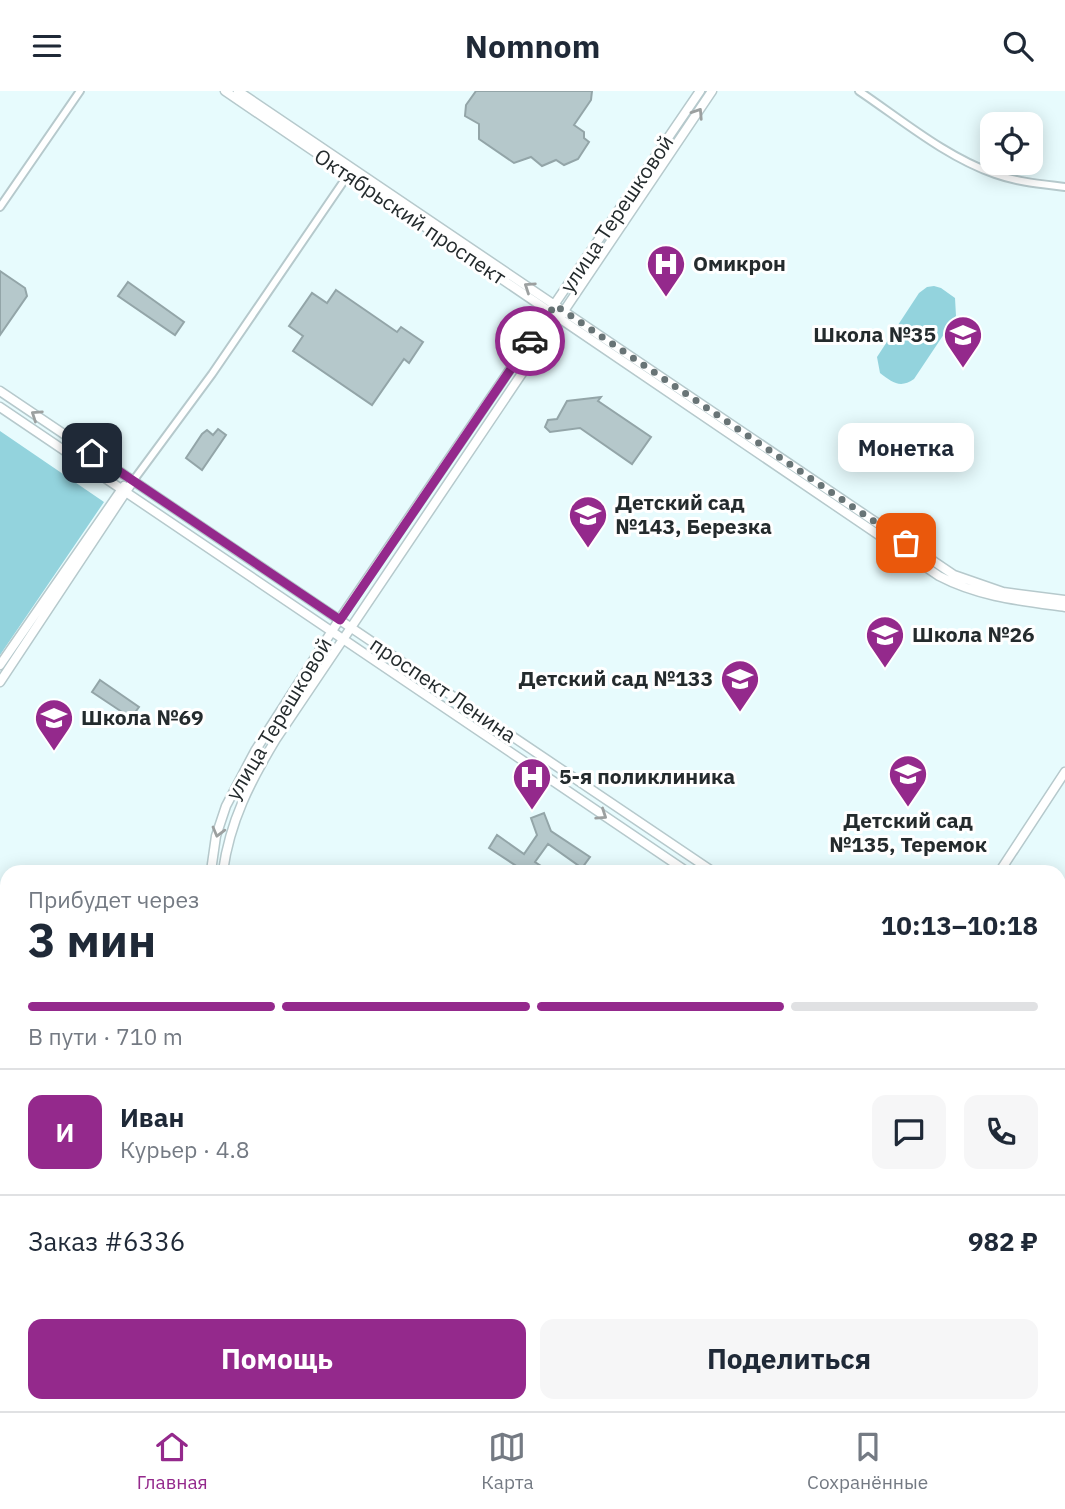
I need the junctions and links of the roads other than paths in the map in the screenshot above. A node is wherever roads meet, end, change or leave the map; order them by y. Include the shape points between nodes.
1 (80, 91) edge
2 (225, 91) edge
3 (238, 91) edge
4 (700, 91) edge
5 (712, 91) edge
6 (859, 91) edge
7 (351, 171) junction
8 (1065, 187) edge
9 (0, 207) edge
10 (552, 309) junction
11 (561, 315) junction
12 (0, 391) edge
13 (0, 407) edge
14 (133, 481) junction
15 (124, 490) junction
16 (1065, 600) edge
17 (1065, 607) edge
18 (340, 620) junction
19 (351, 628) junction
20 (332, 632) junction
21 (343, 639) junction
22 (0, 665) edge
23 (0, 682) edge
24 (521, 760) junction
25 (551, 763) junction
26 (1065, 772) edge
27 (212, 865) edge
28 (224, 865) edge
29 (677, 865) edge
30 (703, 865) edge
31 (1004, 865) edge

1 - 9 street
2 - 7 main road, Октябрьский проспект
3 - 7 main road, Октябрьский проспект
4 - 10 main road, улица Терешковой
11 -> 5 main road, улица Терешковой
6 - 8 street via 976,166 1023,182
7 - 10 main road, Октябрьский проспект
7 - 14 street
10 - 11 main road, Октябрьский проспект
10 - 18 main road, улица Терешковой
11 - 16 main road, Октябрьский проспект via 954,575 1003,592
11 - 17 main road, Октябрьский проспект via 939,576 973,591
11 - 19 main road, улица Терешковой
14 -> 12 main road, проспект Ленина
13 - 15 main road, проспект Ленина
14 - 15 main road
14 - 18 main road, проспект Ленина
15 - 20 main road, проспект Ленина
15 - 22 main road
15 - 23 main road
18 - 19 main road, проспект Ленина
18 - 20 main road, улица Терешковой
19 - 21 main road, улица Терешковой
19 - 25 main road, проспект Ленина
20 - 21 main road, проспект Ленина
20 -> 27 main road, улица Терешковой via 236,782 219,828
21 - 24 main road, проспект Ленина
21 - 28 main road, улица Терешковой via 247,788 229,836
24 - 25 main road via 529,756
24 -> 29 main road, проспект Ленина
25 - 30 main road, проспект Ленина
26 - 31 main road

